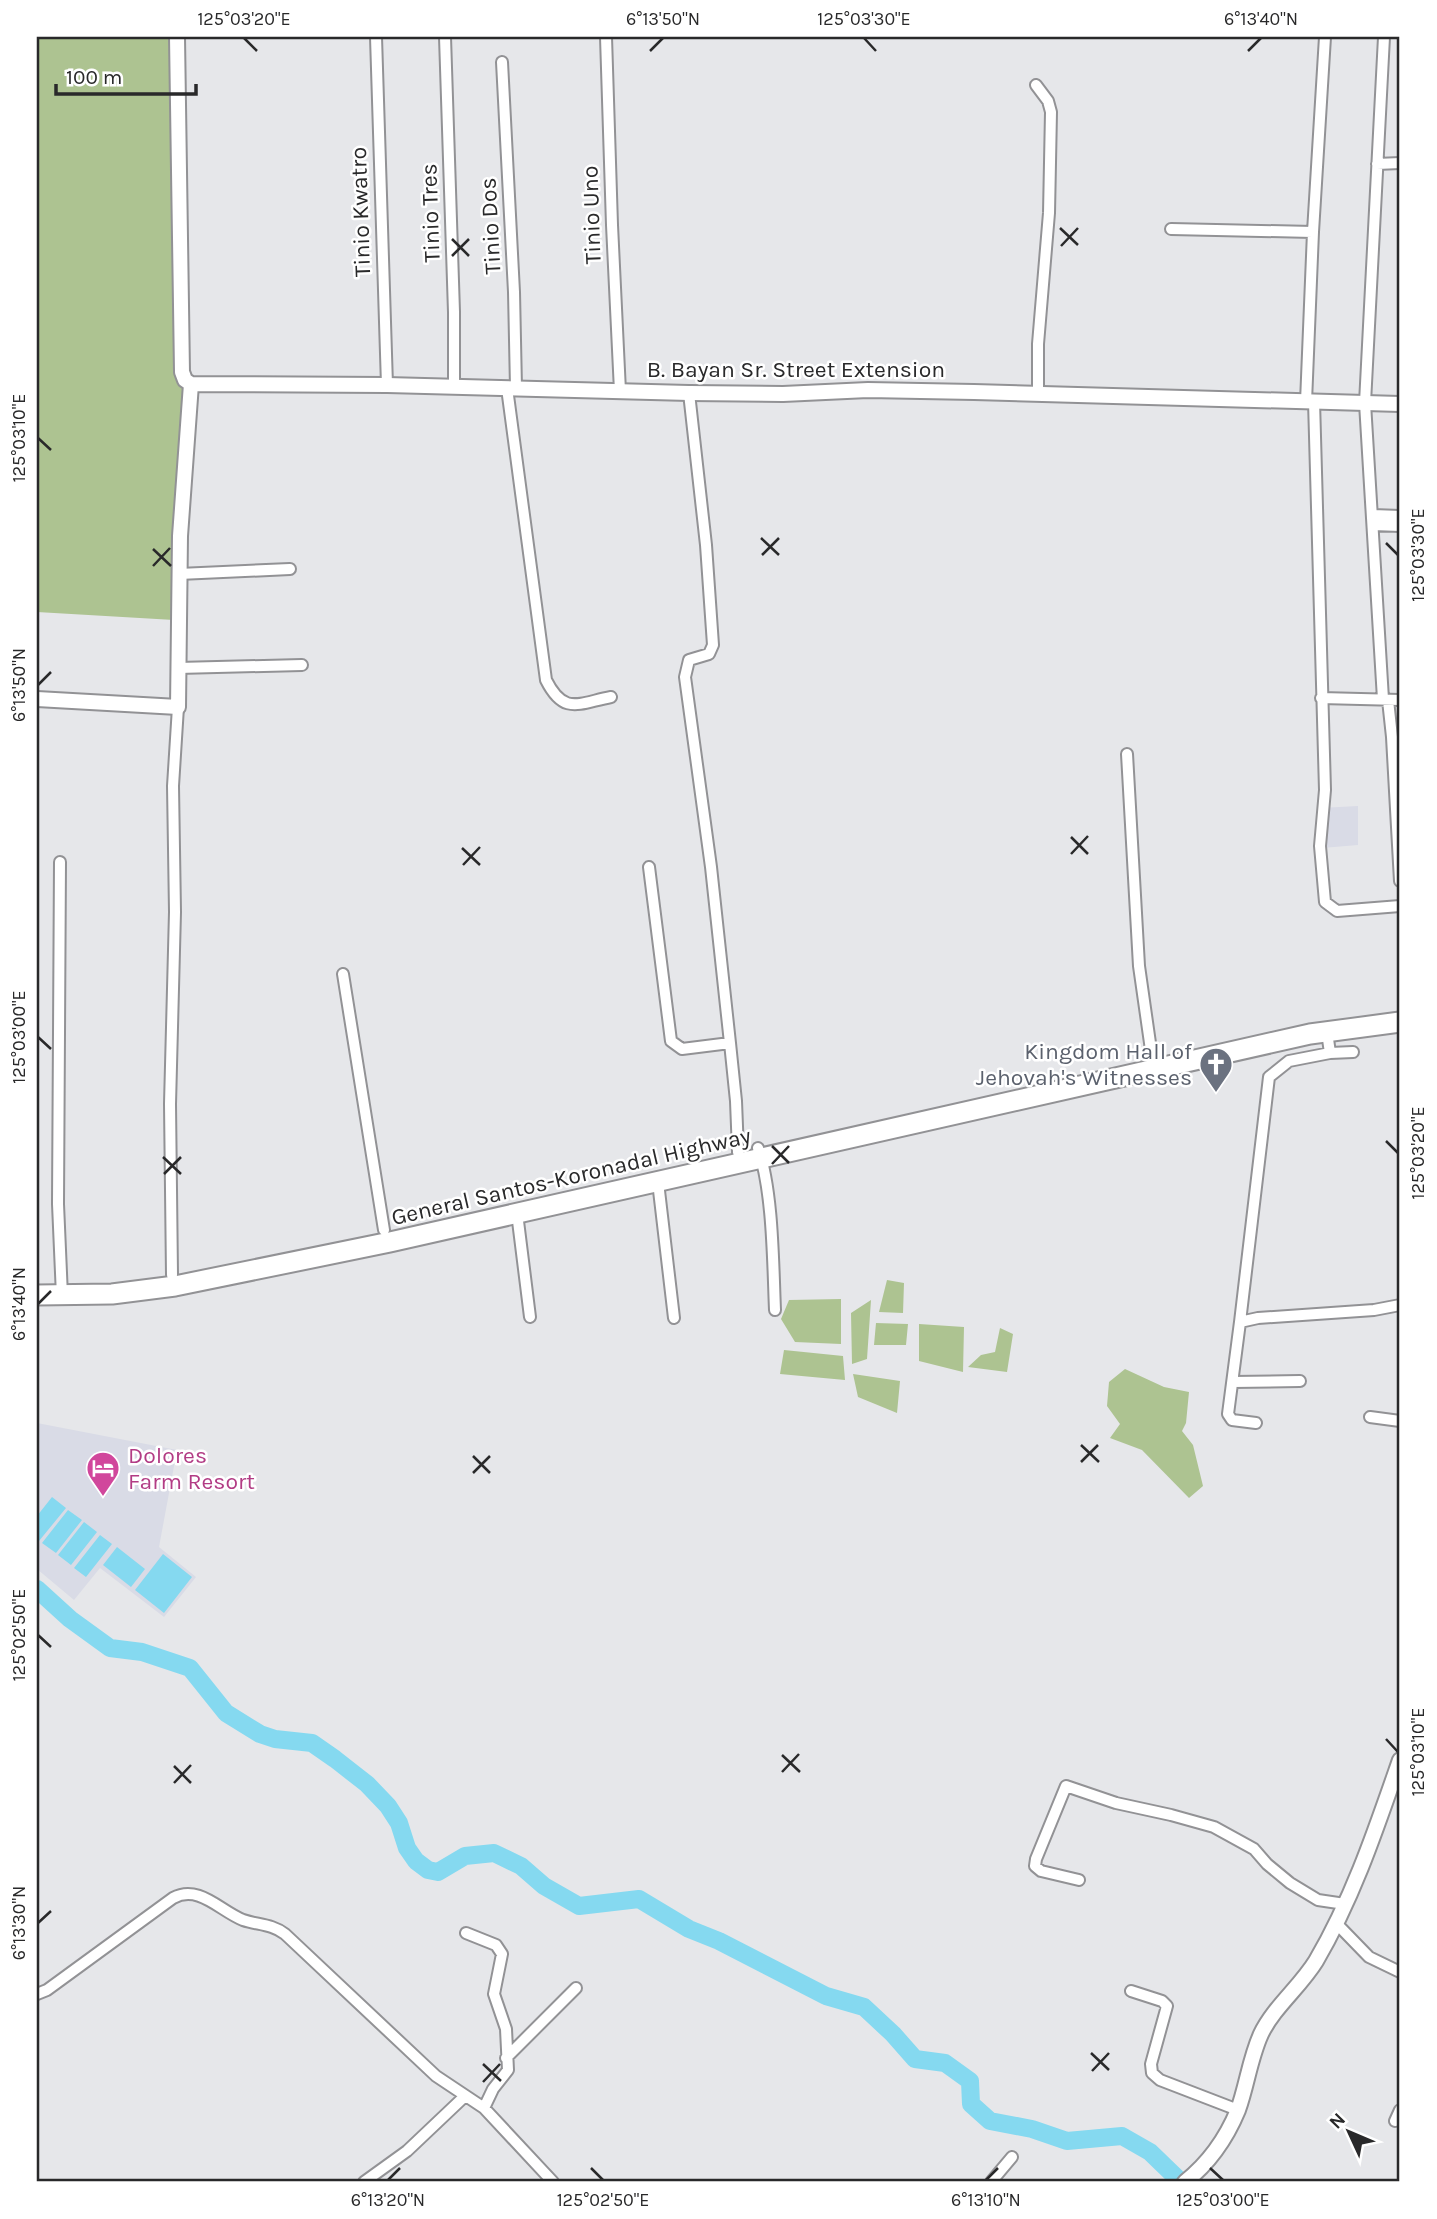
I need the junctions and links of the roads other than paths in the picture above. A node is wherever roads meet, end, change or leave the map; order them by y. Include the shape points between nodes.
1 (177, 37) edge
2 (376, 37) edge
3 (446, 37) edge
4 (606, 37) edge
5 (1325, 37) edge
6 (1384, 37) edge
7 (502, 62) dead end
8 (1036, 85) dead end
9 (1377, 163) junction
10 (1400, 163) edge
11 (1171, 229) dead end
12 (1313, 232) junction
13 (191, 384) junction
14 (387, 385) junction
15 (454, 387) junction
16 (512, 388) junction
17 (620, 391) junction
18 (689, 393) junction
19 (1038, 394) junction
20 (1310, 401) junction
21 (1365, 403) junction
22 (1400, 404) edge
23 (1400, 516) edge
24 (1373, 520) junction
25 (1400, 526) edge
26 (290, 569) dead end
27 (179, 574) junction
28 (302, 665) dead end
29 (178, 668) junction
30 (611, 697) dead end
31 (1321, 698) junction
32 (37, 699) edge
33 (1385, 699) junction
34 (1400, 700) edge
35 (178, 707) junction
36 (1128, 754) dead end
37 (60, 862) dead end
38 (649, 867) dead end
39 (1400, 881) edge
40 (1400, 906) edge
41 (343, 974) dead end
42 (1400, 1012) edge
43 (1400, 1022) edge
44 (1327, 1032) junction
45 (730, 1043) junction
46 (1353, 1052) dead end
47 (1330, 1053) junction
48 (1152, 1058) junction
49 (760, 1153) junction
50 (740, 1158) junction
51 (658, 1182) junction
52 (517, 1213) junction
53 (384, 1230) junction
54 (234, 1268) junction
55 (172, 1275) junction
56 (37, 1284) edge
57 (62, 1290) junction
58 (37, 1296) edge
59 (1400, 1305) edge
60 (775, 1310) dead end
61 (530, 1317) dead end
62 (674, 1318) dead end
63 (1240, 1322) junction
64 (1300, 1381) dead end
65 (1233, 1382) junction
66 (1370, 1417) dead end
67 (1400, 1421) edge
68 (1256, 1423) dead end
69 (1400, 1760) edge
70 (1079, 1880) dead end
71 (1345, 1904) junction
72 (1336, 1923) junction
73 (466, 1933) dead end
74 (1400, 1972) edge
75 (576, 1989) dead end
76 (1131, 1991) dead end
77 (37, 1994) edge
78 (506, 2057) junction
79 (465, 2096) junction
80 (484, 2108) junction
81 (1238, 2110) junction
82 (1013, 2157) dead end
83 (1187, 2180) edge
84 (364, 2182) edge
85 (553, 2182) edge
86 (991, 2182) edge

1 - 13 street via 182,372
2 - 14 street, Tinio Kwatro
3 - 15 street, Tinio Tres
4 - 17 street, Tinio Uno
5 - 12 street
6 - 9 street
7 - 16 street, Tinio Dos via 514,292
8 - 19 street via 1051,112
9 - 10 street
9 - 21 street
11 - 12 street
12 - 20 street
13 - 14 street, B. Bayan Sr. Street Extension
13 - 27 street
14 - 15 street, B. Bayan Sr. Street Extension
15 - 16 street, B. Bayan Sr. Street Extension
16 - 17 street, B. Bayan Sr. Street Extension
16 - 30 street, Tinio Dos via 546,680 564,704 571,706
17 - 18 street, B. Bayan Sr. Street Extension
18 - 19 street, B. Bayan Sr. Street Extension via 868,390
18 - 45 street via 713,645 709,654 689,660 685,677
19 - 20 street, B. Bayan Sr. Street Extension
20 - 21 street, B. Bayan Sr. Street Extension
20 - 31 street
21 - 22 street, B. Bayan Sr. Street Extension
21 - 24 street
23 - 24 street
24 - 25 street
24 - 33 street
26 - 27 street
27 - 29 street
28 - 29 street
29 - 35 street
31 - 33 street
31 - 40 street via 1325,789 1320,846 1325,902 1337,911
32 - 35 street
33 - 34 street
33 - 39 street via 1392,737
35 - 55 street via 173,786
36 - 48 street via 1139,966
37 - 57 street via 58,1204
38 - 45 street via 671,1041 682,1049
41 - 53 street
42 - 48 highway, General Santos-Koronadal Highway
43 - 44 highway, General Santos-Koronadal Highway
44 - 47 street
44 - 49 highway, General Santos-Koronadal Highway
45 - 50 street
46 - 47 street
47 - 63 street via 1289,1061 1269,1077
48 - 49 highway, General Santos-Koronadal Highway
49 - 50 highway, General Santos-Koronadal Highway
49 - 60 street via 769,1208
50 - 51 highway, General Santos-Koronadal Highway
50 - 53 highway, General Santos-Koronadal Highway
51 - 52 highway, General Santos-Koronadal Highway
51 - 62 street
52 - 54 highway, General Santos-Koronadal Highway via 390,1242
52 - 61 street
53 - 54 highway, General Santos-Koronadal Highway
54 - 55 highway, General Santos-Koronadal Highway
54 - 57 highway, General Santos-Koronadal Highway via 175,1286 112,1294
55 - 57 highway, General Santos-Koronadal Highway
56 - 57 highway, General Santos-Koronadal Highway
57 - 58 highway, General Santos-Koronadal Highway
59 - 63 street
63 - 65 street
64 - 65 street
65 - 68 street via 1228,1417
66 - 67 street
69 - 71 street
70 - 71 street via 1035,1866 1066,1786 1214,1828 1254,1849 1290,1883 1318,1900
71 - 72 street
72 - 74 street via 1369,1956
72 - 81 street via 1306,1976 1262,2032
73 - 78 street via 496,1945 502,1954 494,1994 506,2029
75 - 78 street
76 - 81 street via 1167,2006 1152,2073
77 - 79 street via 173,1898 192,1894 240,1918 278,1929 436,2076
78 - 80 street via 508,2070
79 - 80 street
79 - 84 street via 407,2151
80 - 85 street
81 - 83 street via 1217,2150
82 - 86 street

